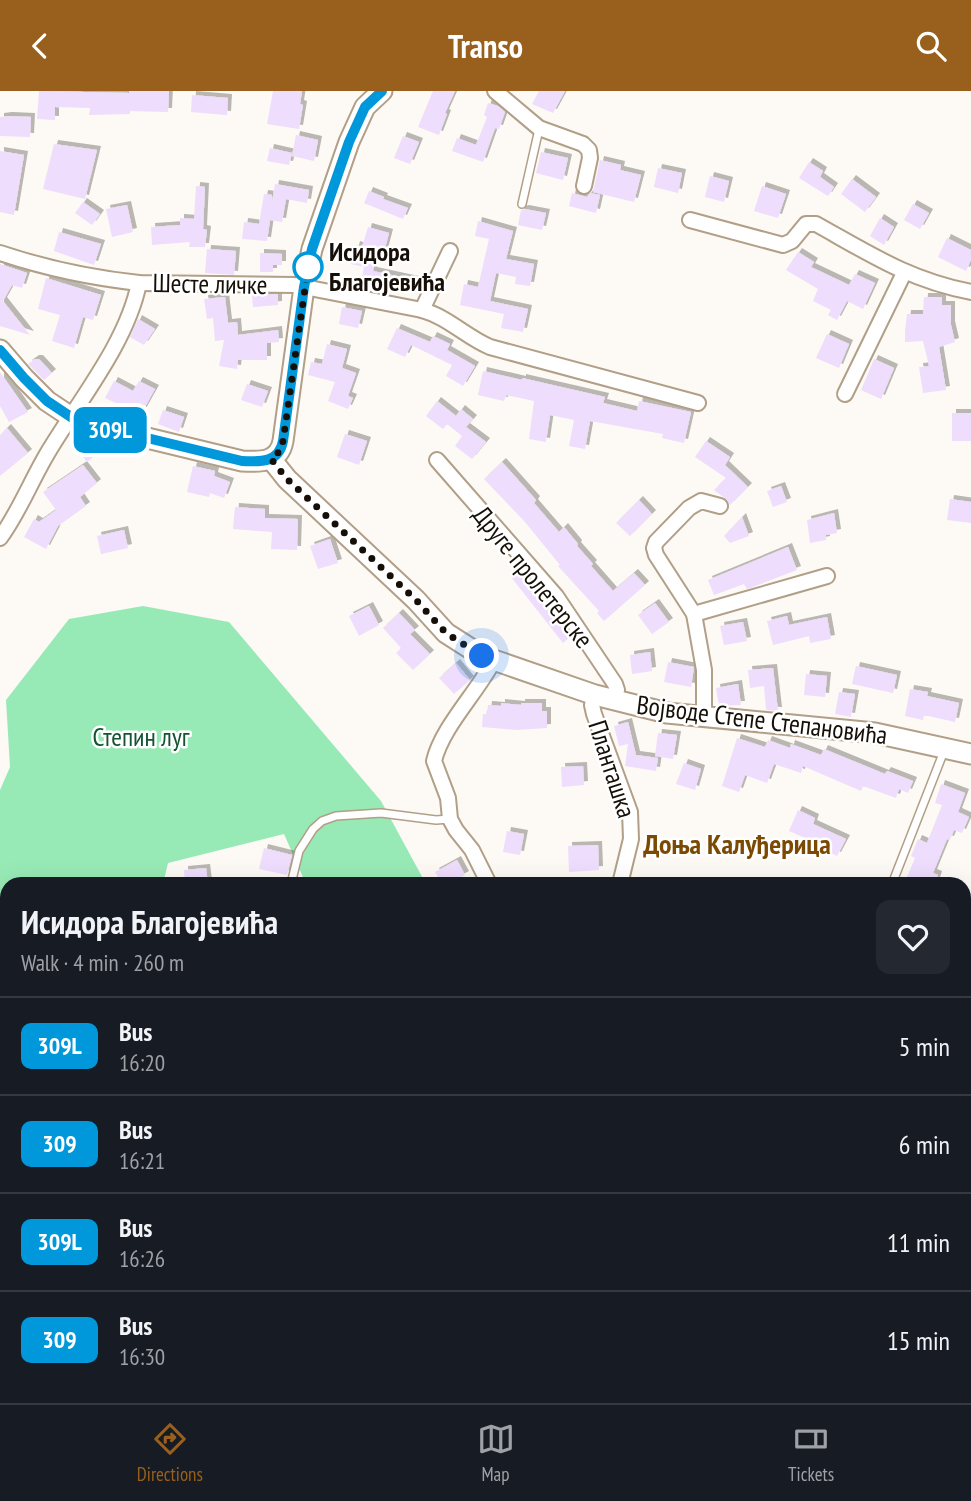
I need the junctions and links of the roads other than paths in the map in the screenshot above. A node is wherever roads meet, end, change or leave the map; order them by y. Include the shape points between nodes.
1 (495, 91) edge
2 (373, 94) edge
3 (539, 128) junction
4 (584, 186) dead end
5 (522, 204) dead end
6 (690, 220) dead end
7 (450, 251) dead end
8 (0, 253) edge
9 (904, 273) junction
10 (139, 283) junction
11 (304, 287) junction
12 (971, 292) edge
13 (422, 310) junction
14 (0, 350) edge
15 (845, 394) dead end
16 (698, 403) dead end
17 (70, 418) junction
18 (271, 459) junction
19 (437, 460) dead end
20 (720, 506) dead end
21 (0, 538) edge
22 (827, 576) dead end
23 (694, 614) junction
24 (494, 660) junction
25 (595, 695) junction
26 (615, 700) junction
27 (704, 718) junction
28 (946, 747) junction
29 (971, 754) edge
30 (450, 819) junction
31 (293, 877) edge
32 (486, 877) edge
33 (622, 877) edge
34 (895, 877) edge

1 - 3 street
2 - 11 street via 349,142 312,249
3 - 4 street via 574,139 589,150
3 - 5 lane
6 - 9 street via 783,245 802,227 816,224
7 - 13 street
8 - 10 street, Шесте личке
9 - 12 street
9 - 15 street
10 - 11 street, Шесте личке
10 - 17 street via 112,349
11 - 13 street, Шесте личке
11 - 18 street via 283,441
13 - 16 street, Шесте личке via 490,348
14 - 17 street via 47,401
17 - 18 street via 242,461
17 - 21 street
18 - 24 street, Војводе Степе Степановића via 446,633
19 - 26 street, Друге пролетерске via 556,596 615,684
20 - 23 street via 701,501 689,508 654,548
22 - 23 street
23 - 27 street via 704,670
24 - 25 street, Војводе Степе Степановића
24 - 30 street via 436,752 434,761 448,798
25 - 26 street, Војводе Степе Степановића
25 - 33 street, Планташка via 594,714 630,812 631,839
26 - 27 street, Војводе Степе Степановића
27 - 28 street, Војводе Степе Степановића via 875,733
28 - 29 street, Војводе Степе Степановића
28 - 34 lane
30 - 31 lane via 380,813 322,821 299,851
30 - 32 street

